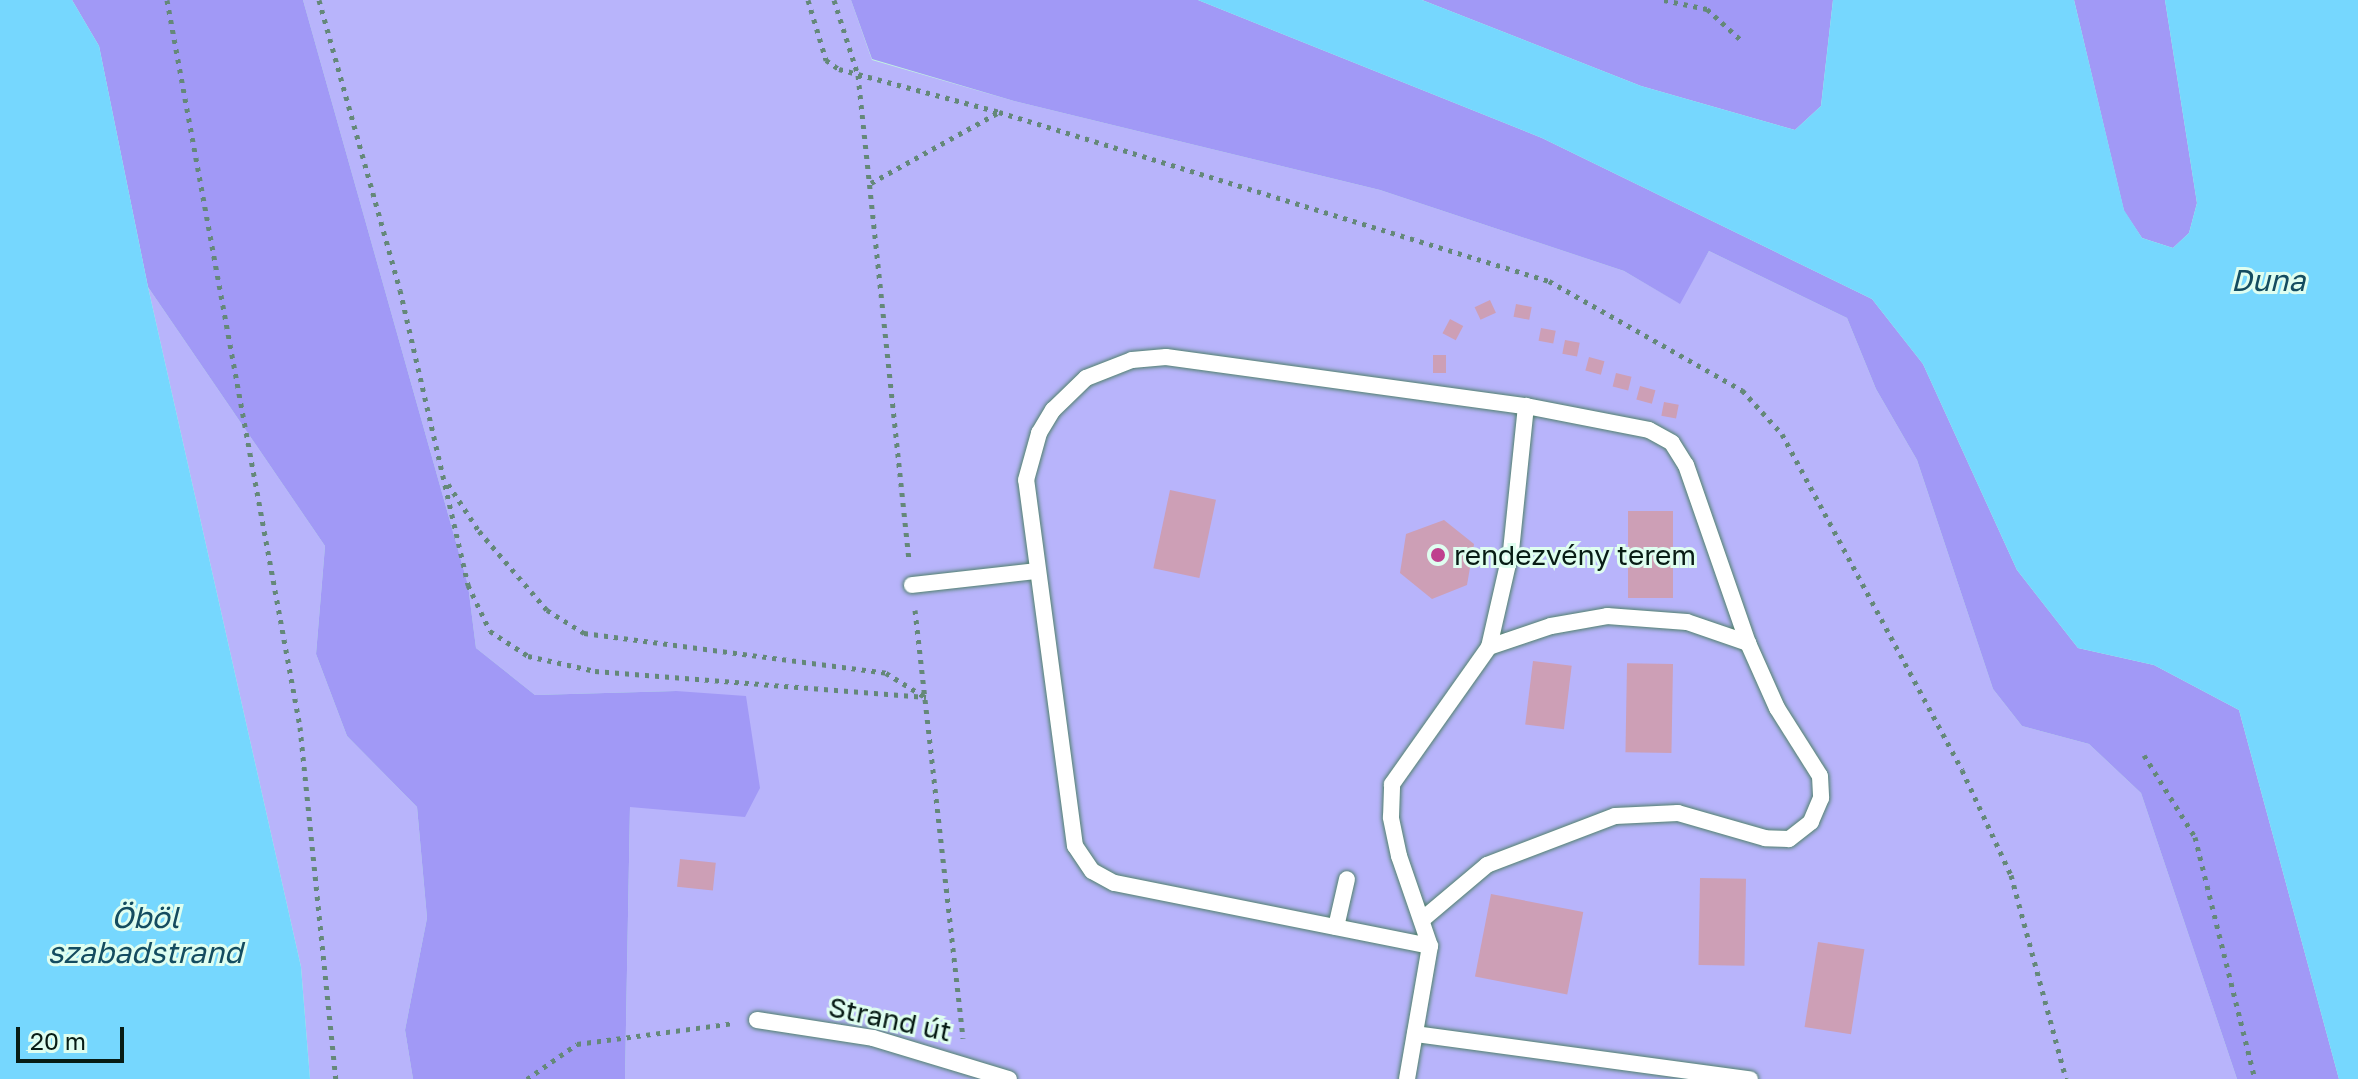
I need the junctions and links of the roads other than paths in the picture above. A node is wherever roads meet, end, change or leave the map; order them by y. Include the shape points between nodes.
1 (1526, 406) junction
2 (1036, 571) junction
3 (912, 585) road end
4 (1748, 643) junction
5 (1489, 647) junction
6 (1347, 879) dead end
7 (1424, 918) junction
8 (1336, 927) junction
9 (1430, 946) junction
10 (757, 1020) road end
11 (1415, 1034) junction
12 (1009, 1079) edge
13 (1407, 1079) edge
14 (1750, 1079) edge

1 - 2 lane via 1166,357 1132,360 1086,378 1053,410 1039,433 1026,480
1 - 4 lane via 1649,430 1672,443 1686,465
1 - 5 lane via 1511,551
2 - 3 lane
2 - 8 lane via 1069,828 1092,871 1114,883
4 - 5 lane via 1687,622 1607,616 1551,626
4 - 7 lane via 1777,708 1820,776 1821,798 1801,834 1765,838 1678,813 1615,816 1487,865
5 - 7 lane via 1392,784 1391,817 1399,856
6 - 8 lane
7 - 9 lane
8 - 9 lane
9 - 11 lane
10 - 12 lane, Strand út via 873,1038
11 - 13 lane
11 - 14 lane

